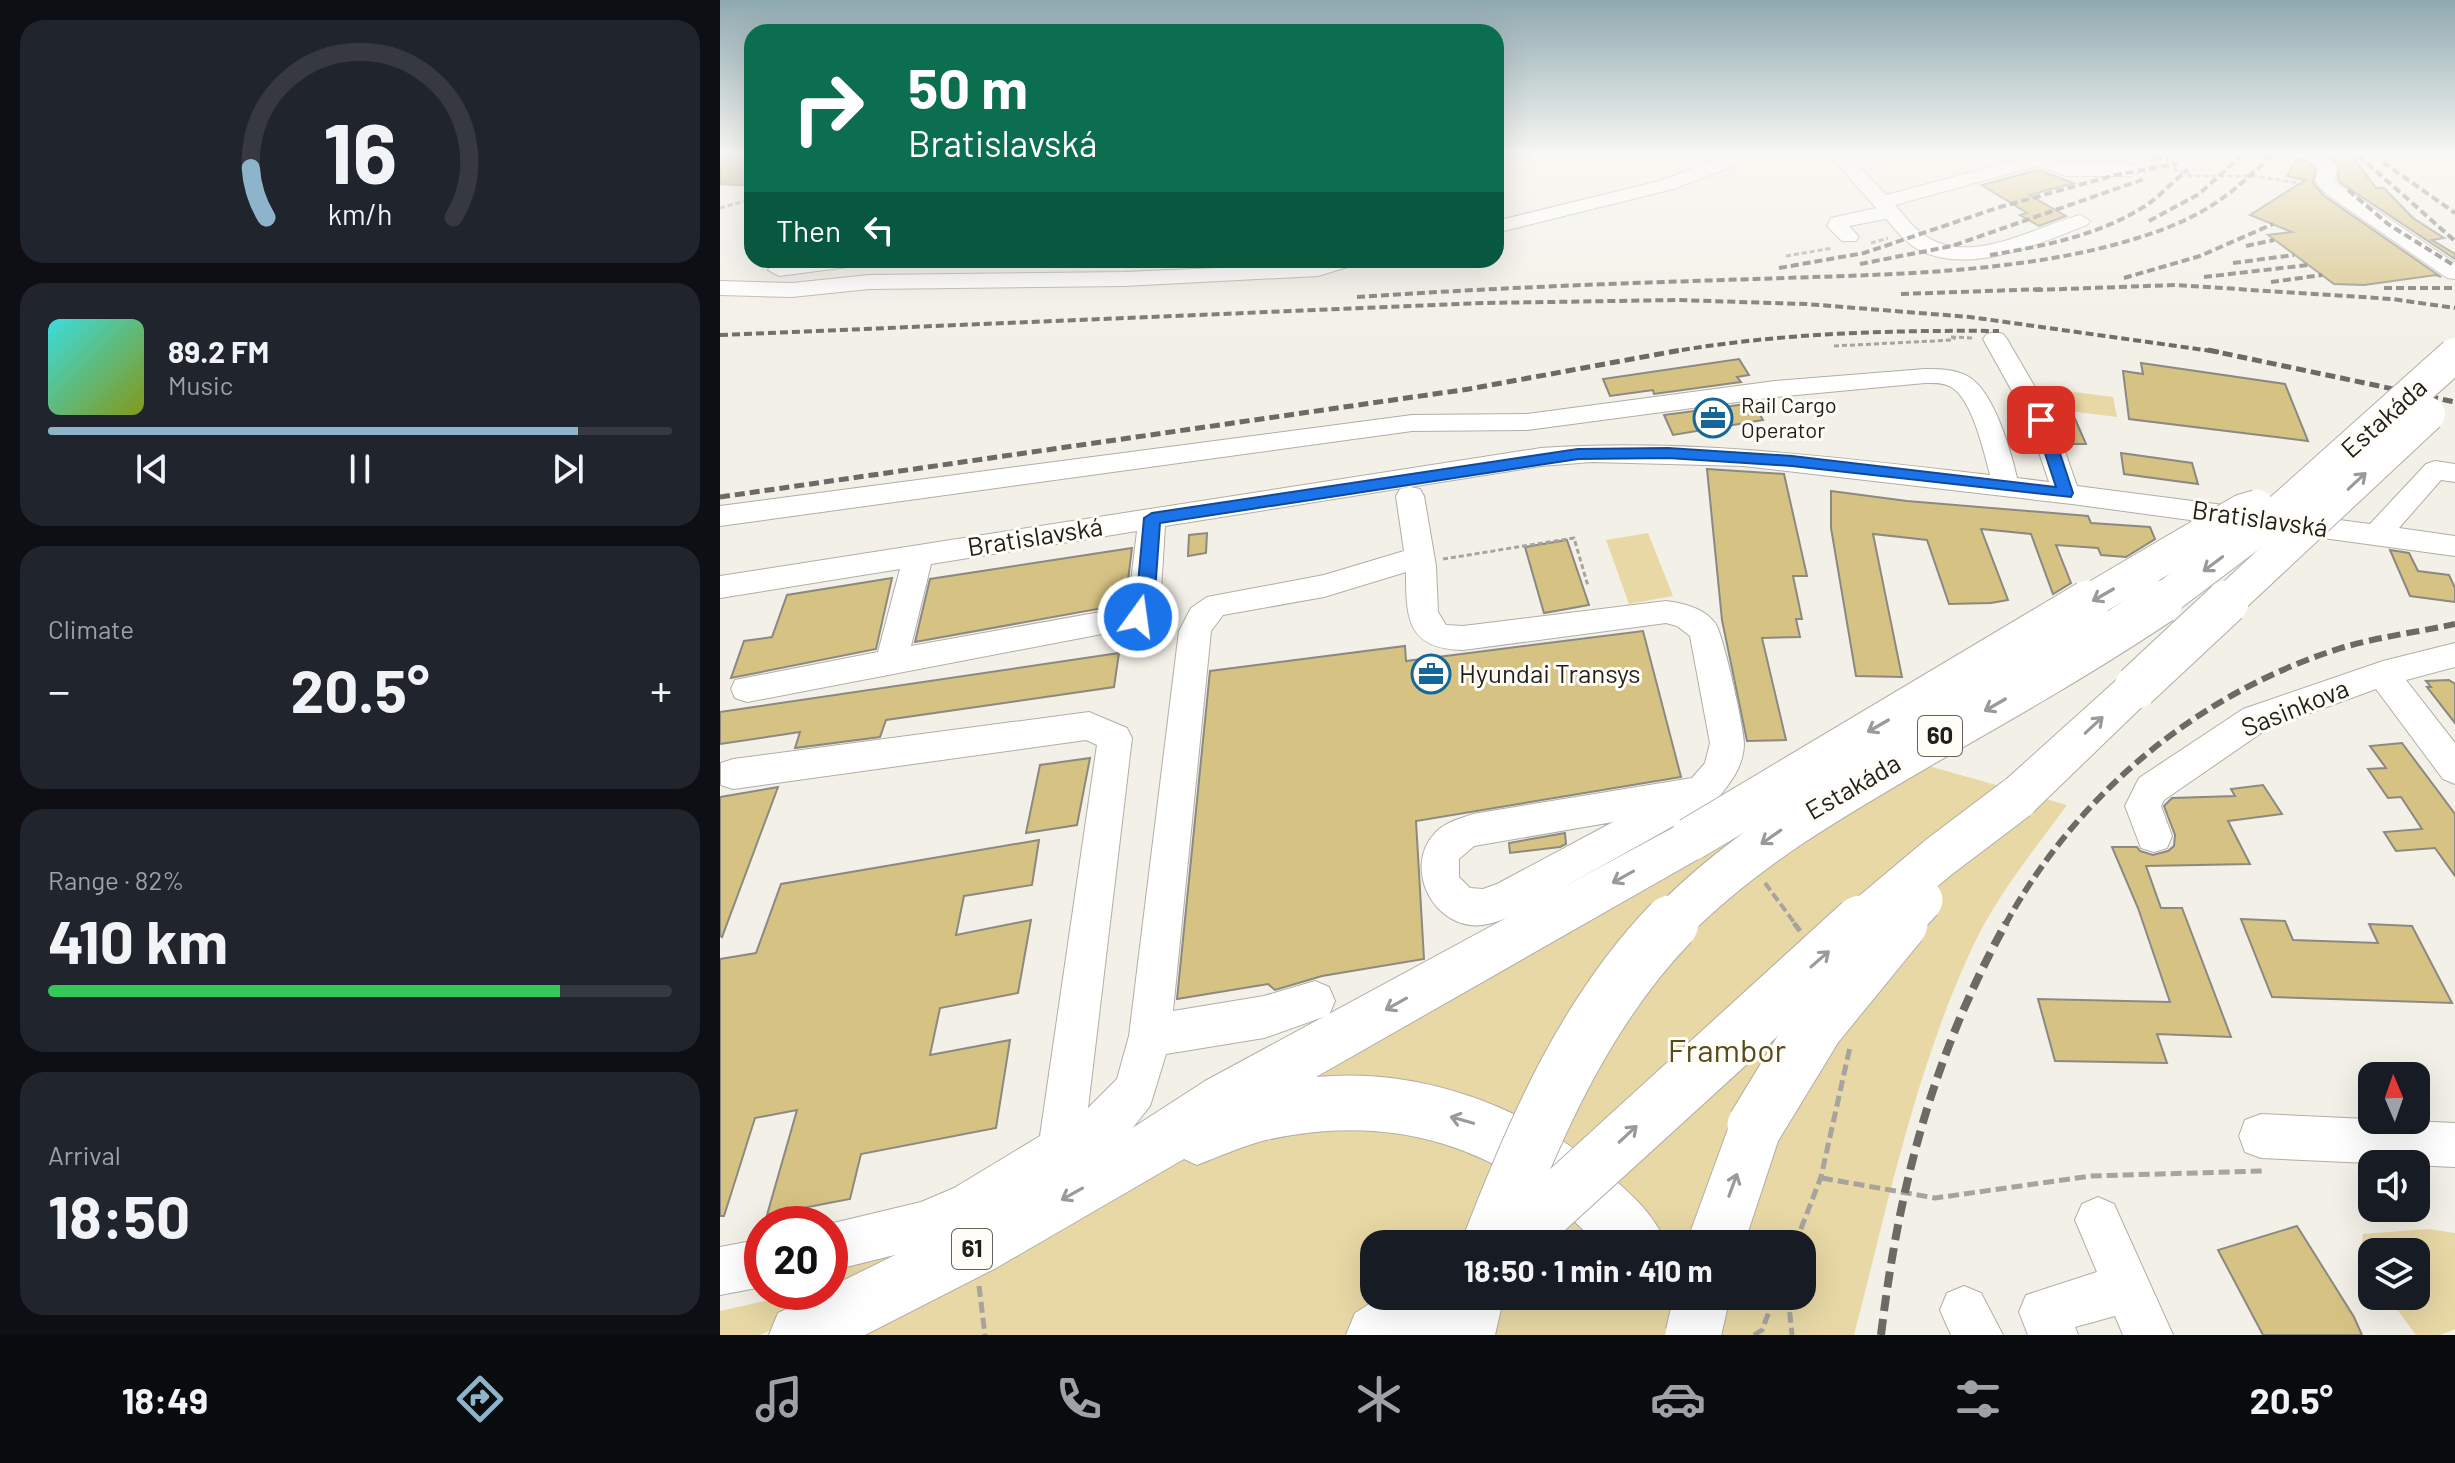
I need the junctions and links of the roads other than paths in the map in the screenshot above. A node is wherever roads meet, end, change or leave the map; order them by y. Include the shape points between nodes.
1 (1535, 217) edge
2 (1853, 217) edge
3 (1895, 217) edge
4 (2373, 217) edge
5 (2080, 221) dead end
6 (1504, 225) edge
7 (1849, 237) dead end
8 (794, 268) edge
9 (1037, 268) edge
10 (1324, 268) edge
11 (771, 271) dead end
12 (2455, 273) edge
13 (1044, 281) junction
14 (720, 288) edge
15 (1995, 339) dead end
16 (2455, 355) edge
17 (2455, 389) edge
18 (2455, 448) edge
19 (2437, 476) edge
20 (2005, 486) junction
21 (2455, 491) edge
22 (2066, 493) junction
23 (1410, 496) dead end
24 (2295, 497) junction
25 (720, 516) edge
26 (1152, 518) junction
27 (2376, 535) junction
28 (2455, 546) edge
29 (918, 556) junction
30 (1426, 559) junction
31 (720, 587) edge
32 (2455, 655) edge
33 (891, 662) junction
34 (2383, 674) junction
35 (747, 689) dead end
36 (2455, 769) edge
37 (733, 774) dead end
38 (1702, 792) junction
39 (2017, 798) junction
40 (2154, 836) dead end
41 (1315, 1001) dead end
42 (1146, 1054) junction
43 (2454, 1147) edge
44 (1061, 1148) junction
45 (2267, 1154) road end
46 (1140, 1156) junction
47 (2098, 1220) dead end
48 (1496, 1230) edge
49 (1524, 1230) edge
50 (1625, 1230) edge
51 (1720, 1230) edge
52 (848, 1243) edge
53 (744, 1266) edge
54 (720, 1271) edge
55 (2127, 1288) junction
56 (1415, 1310) edge
57 (1470, 1310) edge
58 (1687, 1310) edge
59 (1699, 1310) edge
60 (800, 1335) edge
61 (1377, 1335) edge
62 (1464, 1335) edge
63 (1693, 1335) edge
64 (1704, 1335) edge
65 (2053, 1335) edge
66 (2148, 1335) edge

1 - 6 street
2 - 7 street via 1837,226
3 - 5 street via 1923,246 1943,254 2009,245
4 - 12 street
8 - 11 street
9 - 13 street
10 - 13 street
13 - 14 street
15 - 22 street via 2041,420
16 - 24 main road, Estakáda / 60, bridge
39 -> 17 main road, Estakáda, bridge
18 - 19 street via 2447,452
19 - 21 street
19 - 27 street
20 - 22 street, Bratislavská
20 - 25 street via 2004,469 1970,390 1948,377 1925,376 1775,389 1527,422 1412,423
20 - 26 street, Bratislavská via 1792,461 1578,454
22 - 27 street, Bratislavská
23 - 30 street via 1415,545
24 -> 46 main road, bridge via 2243,511 1691,839 1224,1100
24 -> 48 main road, Estakáda / 60, bridge via 2162,602 2064,665 1818,806 1700,893 1638,962 1584,1040 1542,1116
26 - 29 street, Bratislavská
26 - 33 street via 1145,606 1138,617
27 - 28 street, Bratislavská
29 - 31 street, Bratislavská
29 - 33 street
30 - 38 street via 1425,620 1444,637 1666,612 1696,622 1705,632 1727,743 1721,769
30 - 42 street via 1324,586 1223,603 1199,620
32 - 34 street, Sasinkova
33 - 35 street
34 - 36 street
34 - 40 street, Sasinkova via 2255,719 2151,789 2143,806
37 - 44 street via 1089,726 1115,738
38 - 38 street via 1509,898 1481,907 1459,904 1444,890 1437,869 1442,853 1455,838 1473,830
49 -> 39 main road, bridge via 1909,881
51 -> 39 main road, Estakáda, bridge via 1755,1126 1816,1026 1875,950
41 - 42 street
42 - 44 street via 1135,1091 1111,1119
43 - 45 street
44 - 52 street via 970,1204 923,1225
50 -> 46 main road via 1554,1165 1506,1136 1429,1110 1318,1104 1266,1113
46 -> 60 main road, 61
47 - 55 street
53 - 54 street
55 - 65 street via 2043,1312
55 - 66 street
56 - 61 main road
57 - 62 main road
58 - 64 main road
59 - 63 main road, bridge

